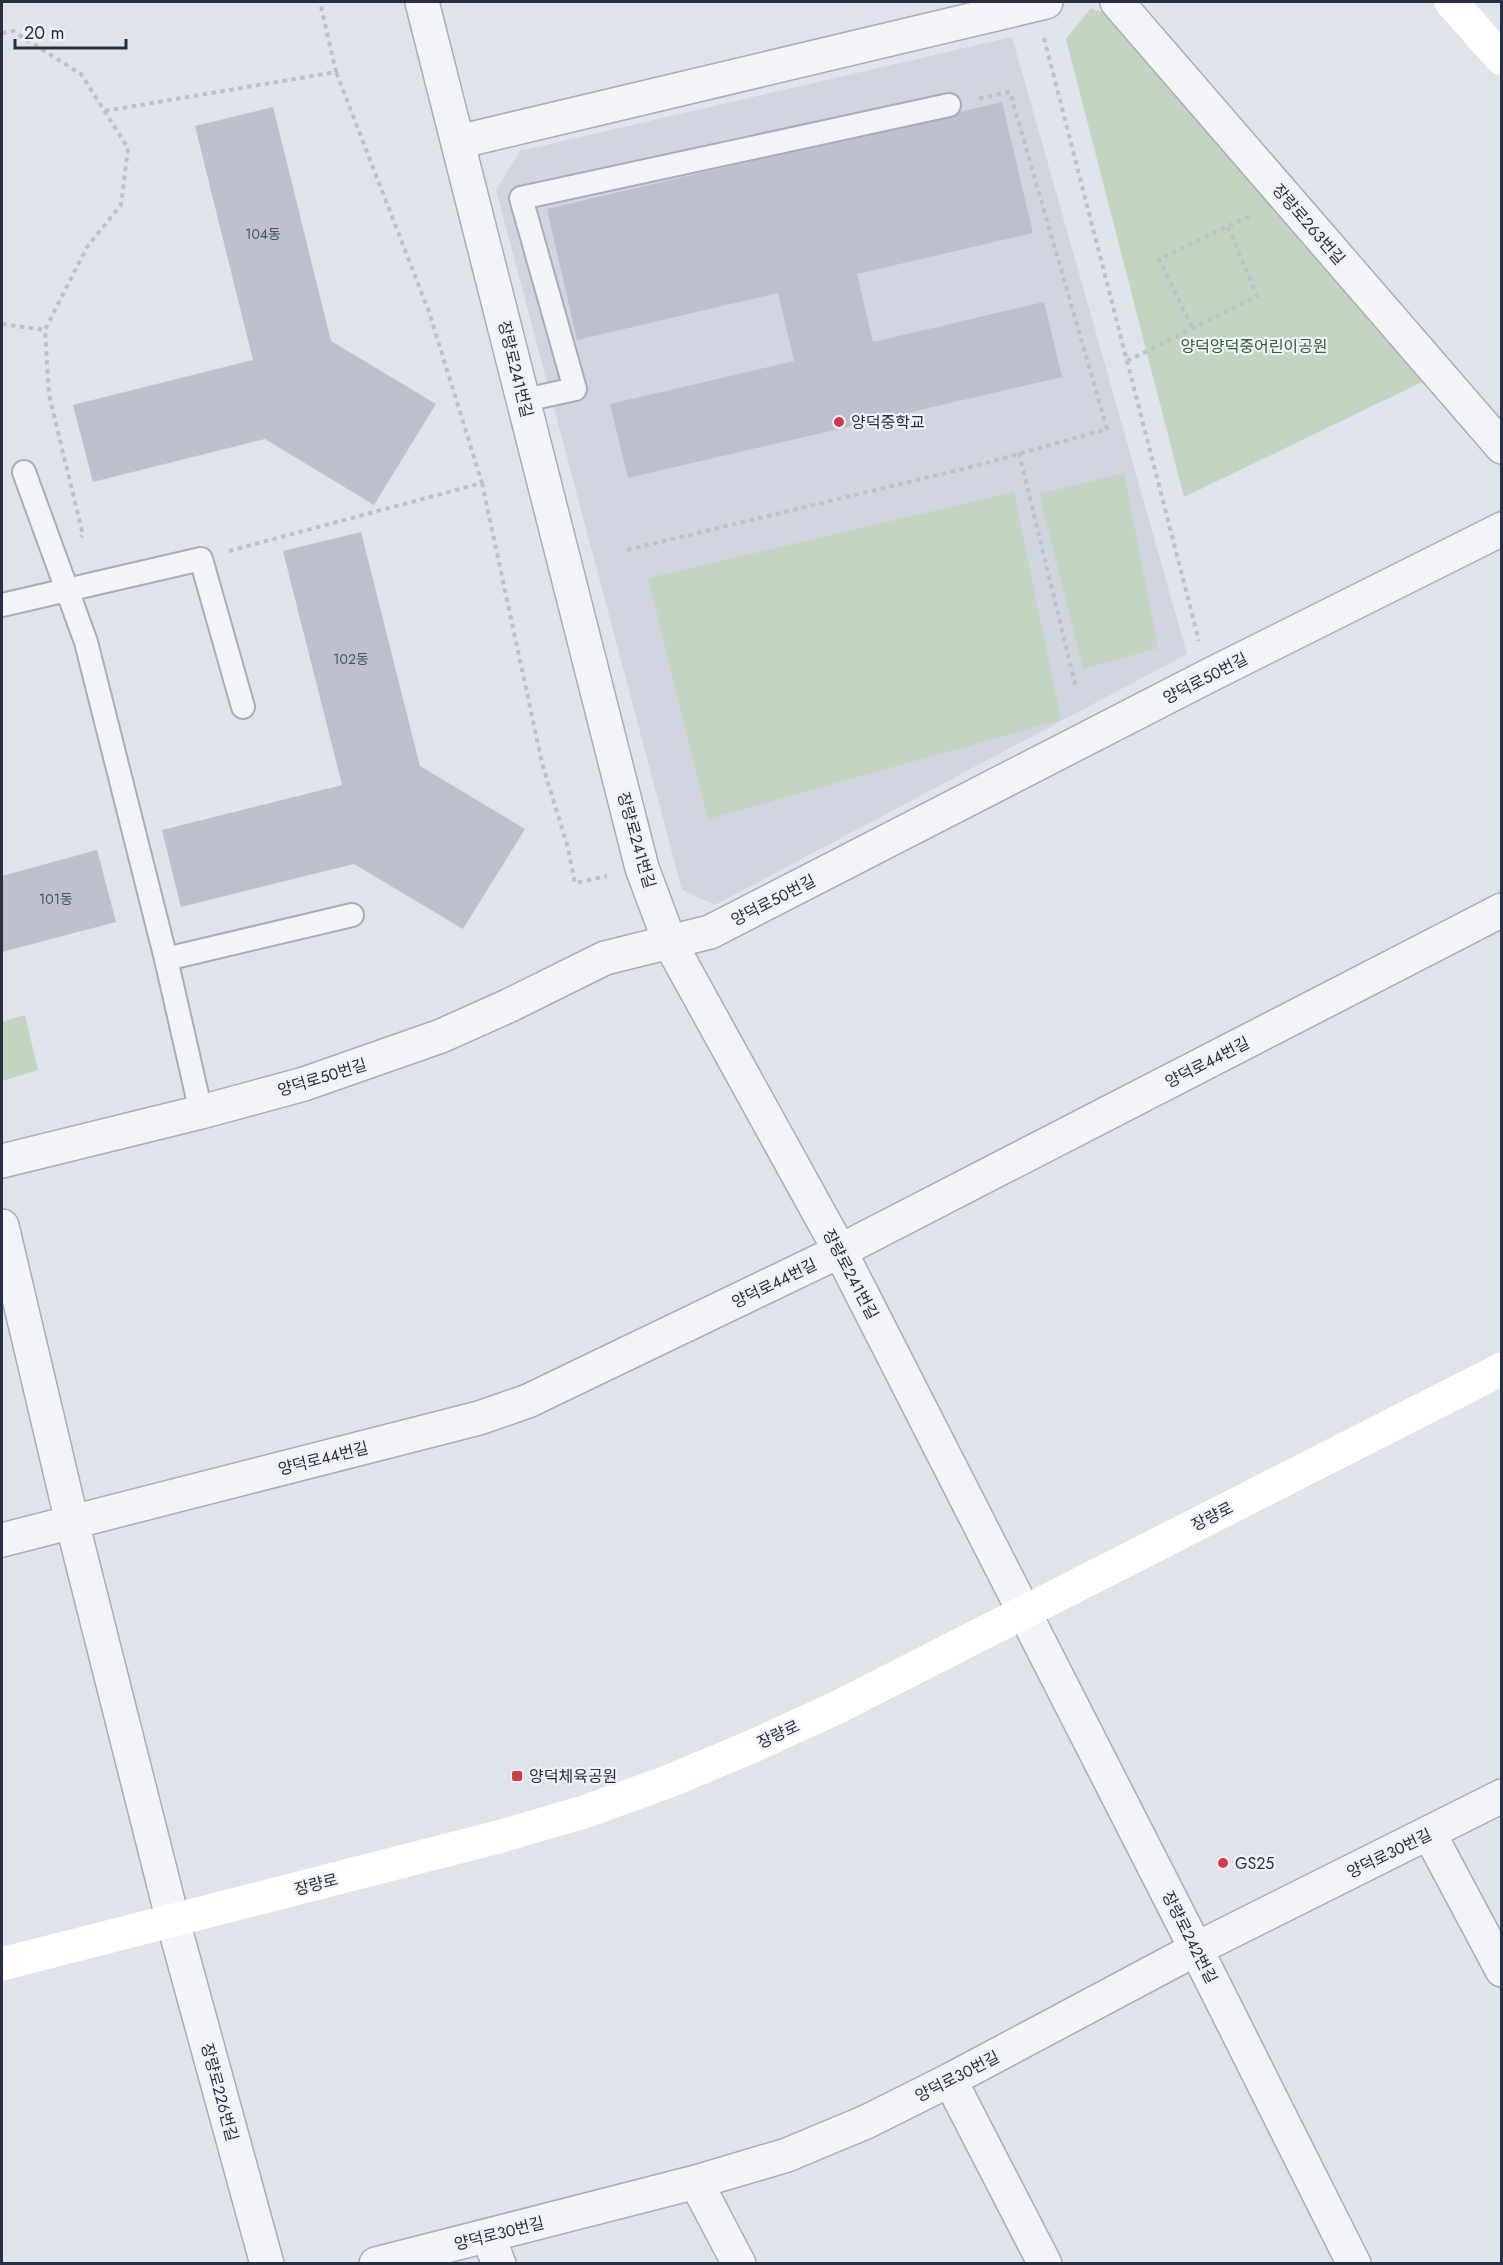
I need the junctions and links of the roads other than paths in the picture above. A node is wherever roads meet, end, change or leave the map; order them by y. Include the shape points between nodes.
1 (422, 2) edge
2 (1117, 2) edge
3 (1451, 2) edge
4 (1041, 3) edge
5 (1502, 59) edge
6 (949, 105) road end
7 (458, 142) junction
8 (525, 400) junction
9 (1502, 447) edge
10 (24, 472) dead end
11 (1502, 529) edge
12 (67, 590) junction
13 (2, 605) edge
14 (243, 707) dead end
15 (1502, 910) edge
16 (352, 915) dead end
17 (670, 943) junction
18 (166, 959) junction
19 (201, 1112) junction
20 (2, 1161) edge
21 (2, 1226) edge
22 (840, 1251) junction
23 (1502, 1369) edge
24 (72, 1522) junction
25 (2, 1540) edge
26 (1024, 1612) junction
27 (1502, 1796) edge
28 (1429, 1833) junction
29 (172, 1921) junction
30 (1196, 1949) junction
31 (2, 1964) edge
32 (1502, 1970) edge
33 (950, 2080) junction
34 (696, 2182) junction
35 (494, 2250) edge
36 (267, 2264) edge
37 (376, 2264) edge
38 (739, 2264) edge
39 (1045, 2264) edge
40 (1354, 2264) edge

1 - 7 street, 장량로241번길
2 - 9 street, 장량로263번길
3 - 5 street
4 - 7 street
6 - 8 lane via 521,198 575,389
7 - 8 street, 장량로241번길
8 - 17 street, 장량로241번길 via 642,868
10 - 12 lane
11 - 17 street, 양덕로50번길 via 711,932
12 - 13 lane
12 - 14 lane via 201,558
12 - 18 lane via 86,642
15 - 22 street, 양덕로44번길
16 - 18 lane
17 - 19 street, 양덕로50번길 via 605,958 441,1036 366,1064
17 - 22 street, 장량로241번길
18 - 19 lane
19 - 20 street, 양덕로50번길
21 - 24 street, 장량로226번길
22 - 24 street, 양덕로44번길 via 528,1401 467,1421
22 - 26 street, 장량로241번길
23 - 26 street, 장량로
24 - 25 street, 양덕로44번길
24 - 29 street, 장량로226번길
26 - 29 street, 장량로 via 836,1708 667,1782 498,1837
26 - 30 street, 장량로242번길
27 - 28 street, 양덕로30번길
28 - 30 street, 양덕로30번길
28 - 32 street
29 - 31 street, 장량로
29 - 36 street, 장량로226번길
30 - 33 street, 양덕로30번길
30 - 40 street, 장량로242번길
33 - 34 street, 양덕로30번길 via 866,2122 787,2155
33 - 39 street
34 - 35 street, 양덕로30번길
34 - 38 street
35 - 37 street, 양덕로30번길

